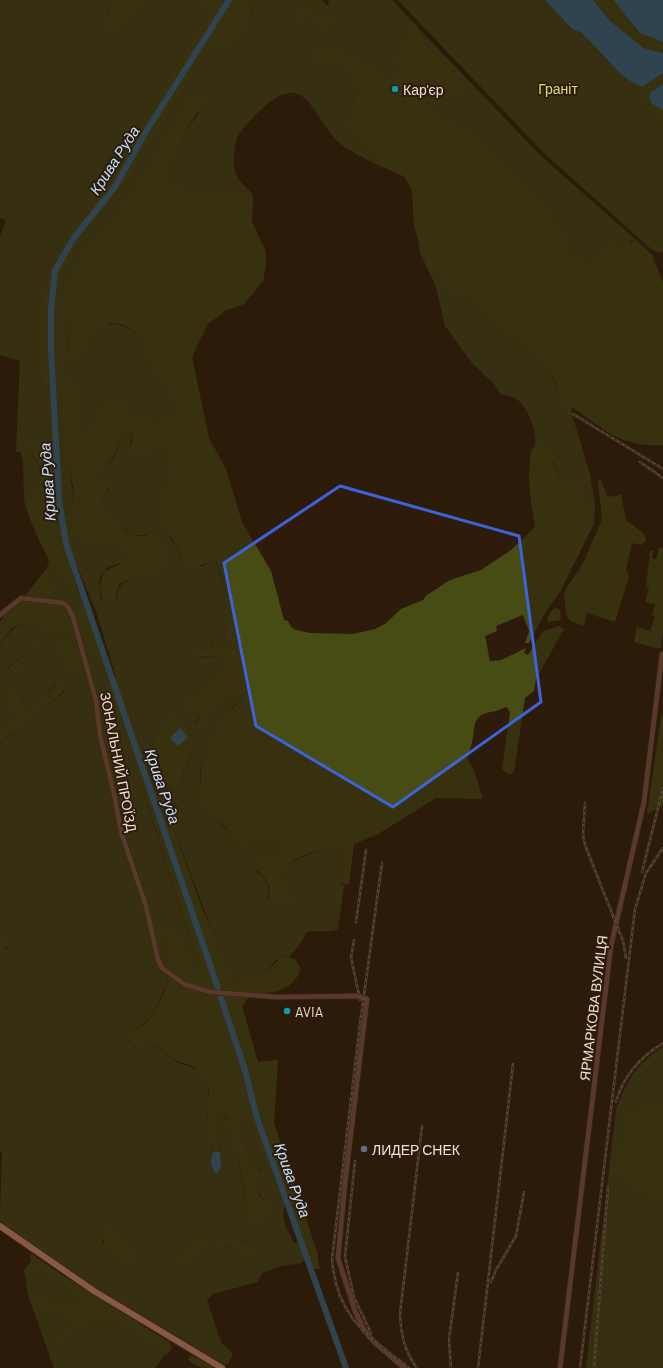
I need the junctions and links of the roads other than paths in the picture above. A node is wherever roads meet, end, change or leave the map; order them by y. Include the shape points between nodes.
1 (0, 614) edge
2 (662, 654) edge
3 (0, 1226) edge
4 (222, 1368) edge
5 (404, 1368) edge
6 (560, 1368) edge

1 - 5 street, ЗОНАЛЬНИЙ ПРОЇЗД via 21,598 63,603 68,607 96,701 100,735 121,832 146,906 160,963 170,975 195,989 210,992 253,996 358,996 367,999 338,1258 355,1311 364,1330
2 - 6 street, ЯРМАРКОВА ВУЛИЦЯ via 644,802 611,946
3 - 4 main road via 94,1291

